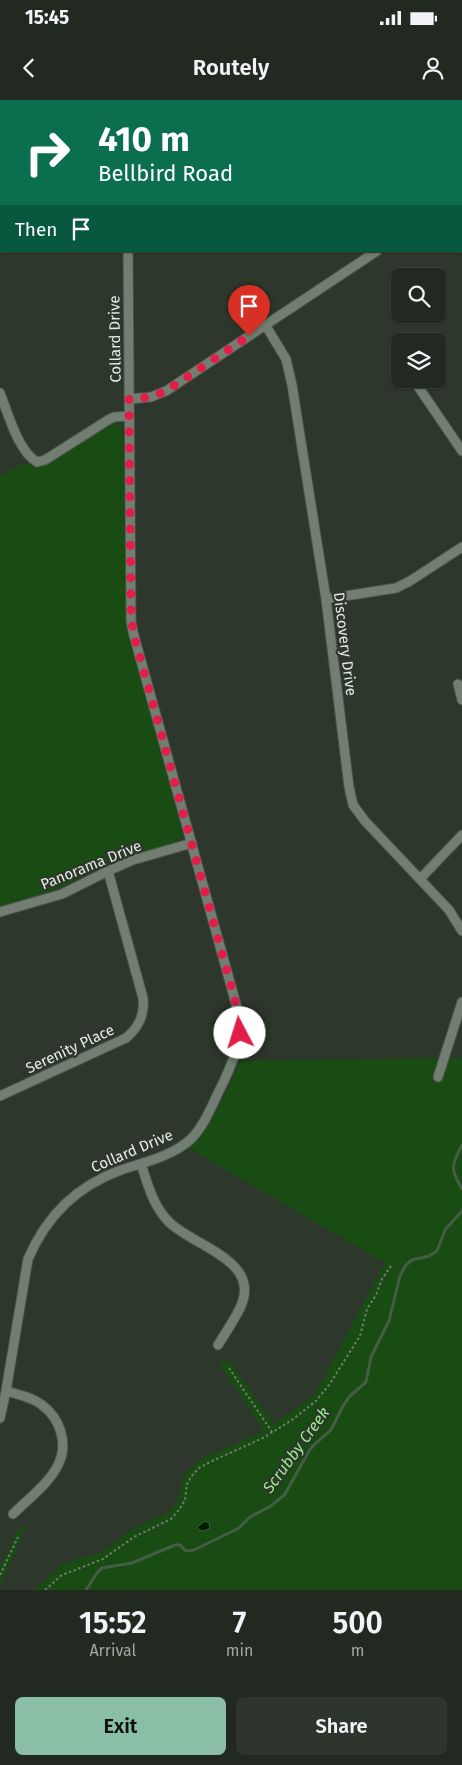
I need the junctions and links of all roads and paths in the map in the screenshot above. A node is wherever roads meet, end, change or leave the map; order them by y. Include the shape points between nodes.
1 (128, 252) edge
2 (376, 252) edge
3 (266, 326) junction
4 (419, 388) edge
5 (0, 393) edge
6 (129, 399) junction
7 (129, 416) junction
8 (462, 451) edge
9 (462, 547) edge
10 (326, 599) junction
11 (458, 684) dead end
12 (462, 700) edge
13 (462, 835) edge
14 (192, 843) junction
15 (108, 870) junction
16 (420, 879) junction
17 (0, 912) edge
18 (462, 931) edge
19 (462, 1002) edge
20 (438, 1077) dead end
21 (0, 1096) edge
22 (141, 1164) junction
23 (391, 1266) dead end
24 (218, 1345) dead end
25 (228, 1368) dead end
26 (6, 1392) junction
27 (0, 1418) edge
28 (272, 1432) junction
29 (12, 1514) dead end
30 (18, 1537) dead end
31 (0, 1575) edge
32 (45, 1590) edge

1 - 6 street, Collard Drive
2 - 3 street
3 - 6 street via 166,391 151,397
3 - 10 street, Discovery Drive via 289,369
4 - 8 street
5 - 7 street via 13,428 37,462 108,420
6 - 7 street, Collard Drive
7 - 14 street, Collard Drive via 131,621
9 - 10 street via 396,588
10 - 16 street, Discovery Drive via 353,805 364,821
11 - 12 street
13 - 16 street
14 - 15 street, Panorama Drive
14 - 22 street, Collard Drive via 236,1004 240,1026 238,1045 200,1128 169,1154
15 - 17 street, Panorama Drive via 62,894
15 - 21 street, Serenity Place via 143,998 144,1010 140,1021 134,1031 121,1041
16 - 18 street, Discovery Drive via 449,910
19 - 20 street
22 - 24 street via 156,1204 169,1222 234,1265 241,1275 244,1286 241,1306
22 - 26 street, Collard Drive via 102,1178 71,1197 45,1225 35,1242 24,1276
23 - 28 path via 367,1310 360,1336 329,1385 316,1402
25 - 28 path
26 - 27 street, Collard Drive
26 - 29 street via 30,1398 51,1413 58,1424 63,1450 59,1464 48,1478
28 - 32 path via 199,1468 191,1476 184,1500 171,1519 134,1537 103,1558 62,1575
30 - 31 path

